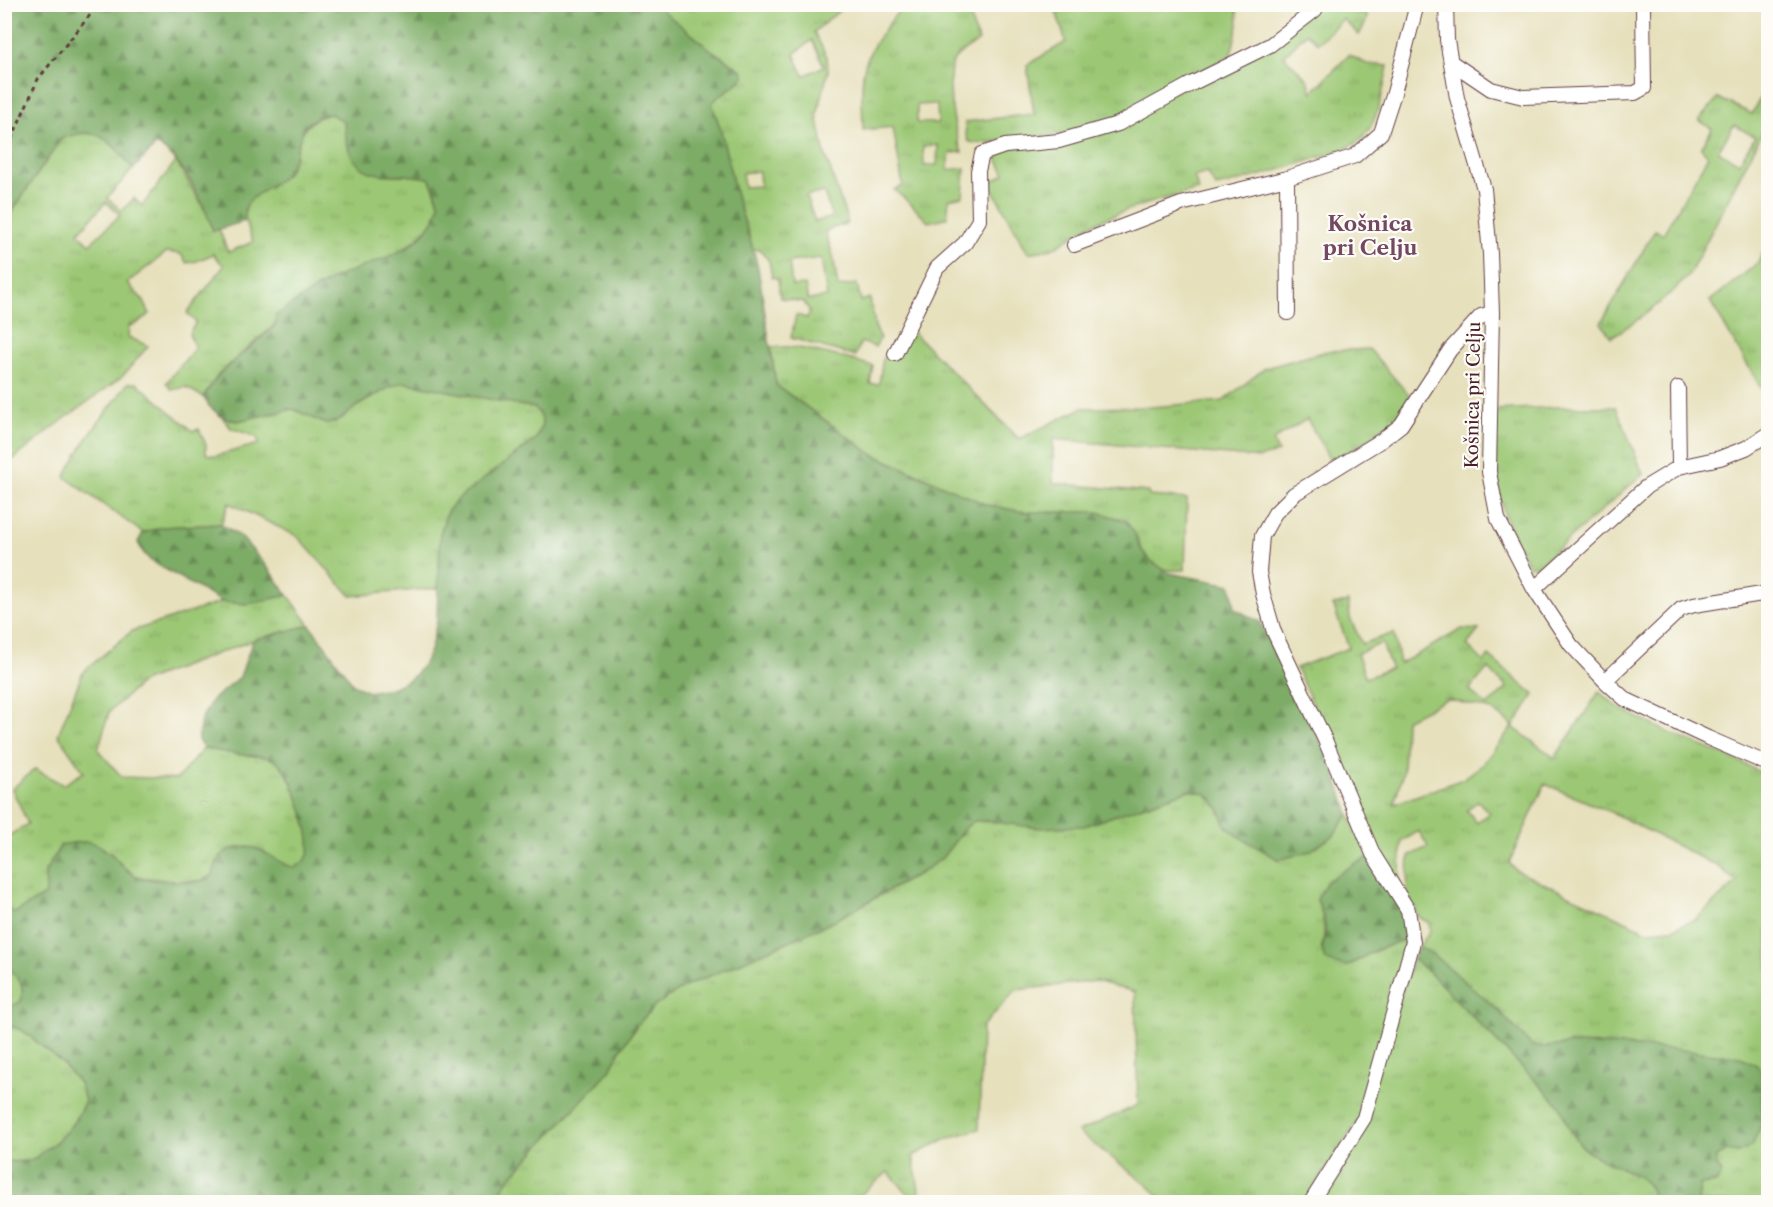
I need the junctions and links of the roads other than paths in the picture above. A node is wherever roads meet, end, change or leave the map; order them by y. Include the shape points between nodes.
1 (1318, 4) edge
2 (1417, 4) edge
3 (1446, 4) edge
4 (1643, 4) edge
5 (1451, 62) junction
6 (1287, 178) junction
7 (1074, 245) dead end
8 (1288, 313) dead end
9 (1492, 313) junction
10 (895, 354) dead end
11 (1678, 388) dead end
12 (1768, 434) edge
13 (1678, 467) junction
14 (1534, 589) junction
15 (1768, 592) edge
16 (1605, 681) junction
17 (1768, 764) edge
18 (1311, 1203) edge

1 - 10 street via 1270,45 1118,124 1059,141 1005,146 982,154 978,171 979,220 965,243 937,267
2 - 6 street via 1381,132 1355,156
3 - 5 street, Košnica pri Celju
4 - 5 street via 1644,88 1635,93 1523,97 1491,89
5 - 9 street, Košnica pri Celju via 1457,98 1484,189
6 - 7 street via 1181,204
6 - 8 street
9 - 14 street, Košnica pri Celju via 1489,472 1498,519
9 - 18 street via 1481,316 1450,350 1401,425 1294,494 1275,513 1262,536 1259,572 1274,632 1373,854 1408,910 1413,942 1364,1118
11 - 13 street
12 - 13 street via 1720,458
13 - 14 street via 1646,487
14 - 16 street, Košnica pri Celju via 1571,645
15 - 16 street via 1681,609
16 - 17 street, Košnica pri Celju via 1624,699

